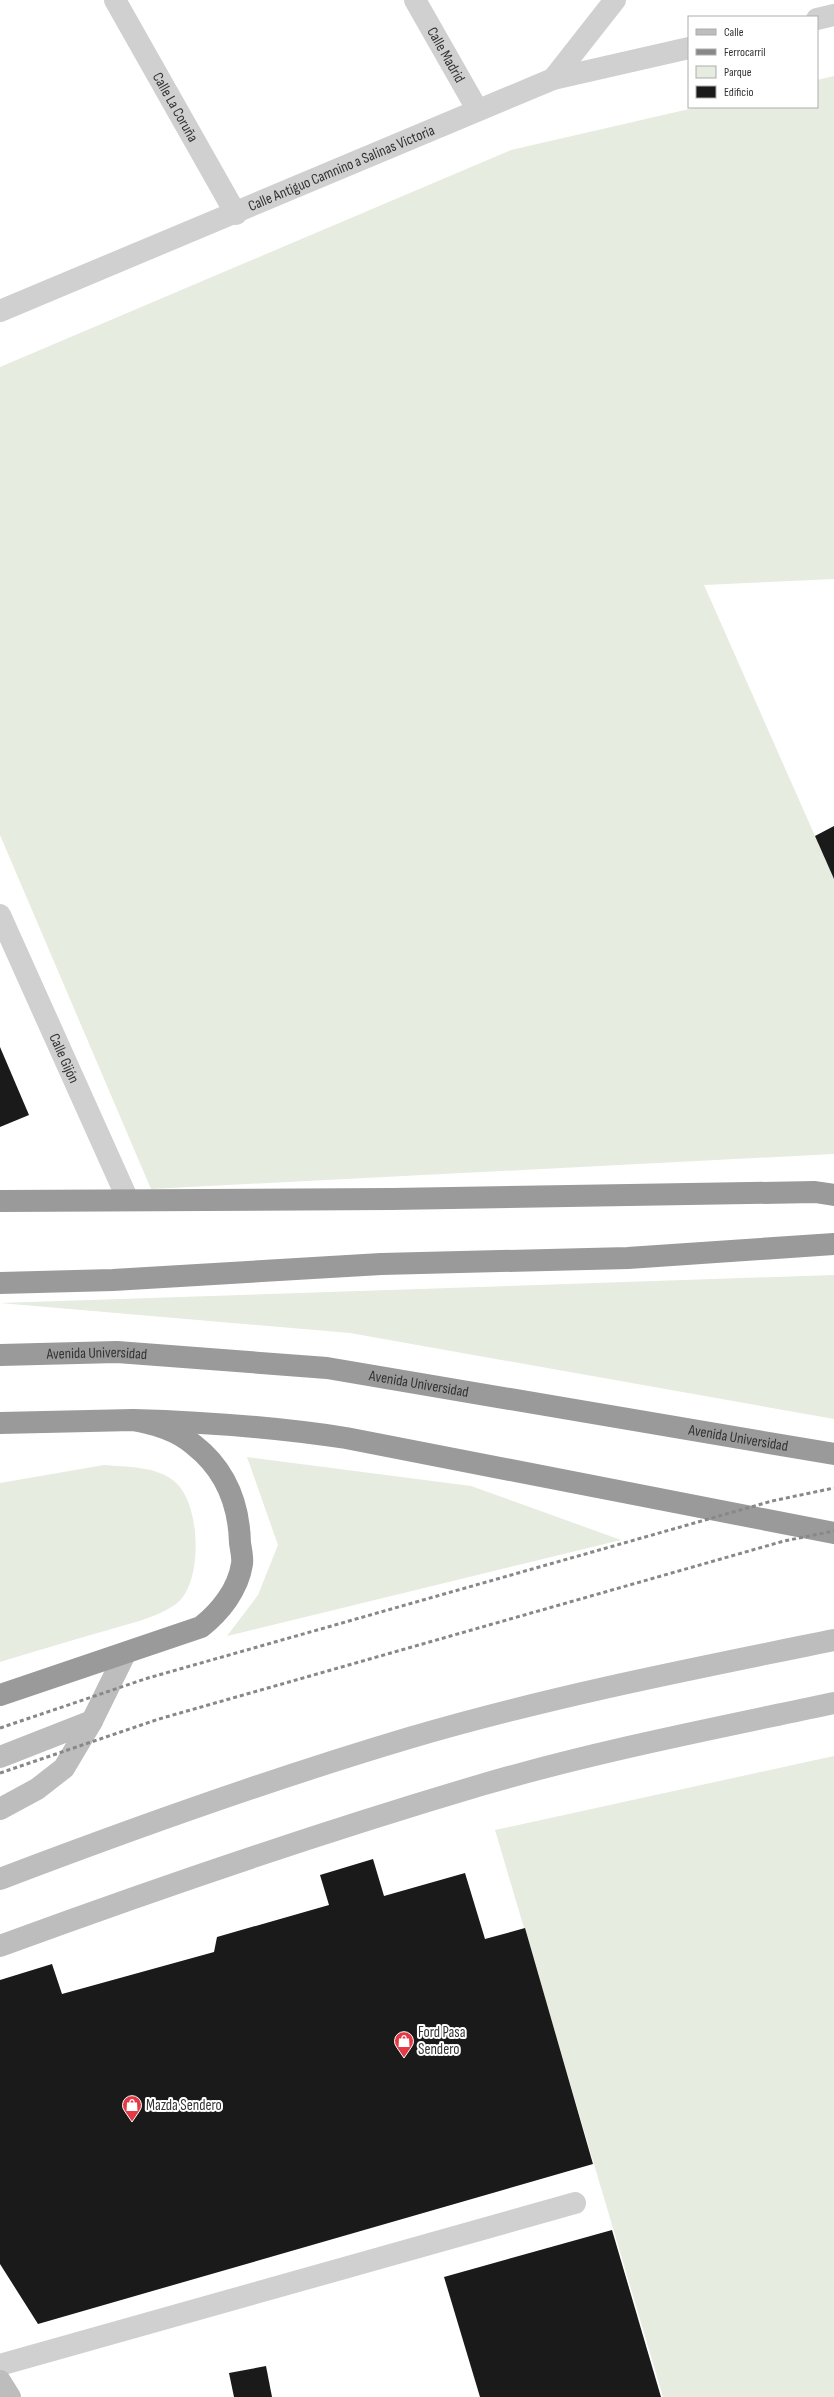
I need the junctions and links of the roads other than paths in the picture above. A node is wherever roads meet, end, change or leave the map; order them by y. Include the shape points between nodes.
1 (115, 0) edge
2 (416, 0) edge
3 (615, 0) edge
4 (834, 15) edge
5 (818, 19) edge
6 (688, 48) edge
7 (553, 79) junction
8 (477, 109) junction
9 (236, 214) junction
10 (2, 306) edge
11 (0, 915) edge
12 (834, 1195) edge
13 (128, 1200) junction
14 (0, 1201) edge
15 (834, 1244) edge
16 (0, 1283) edge
17 (0, 1355) edge
18 (133, 1420) junction
19 (0, 1423) edge
20 (834, 1454) edge
21 (834, 1533) edge
22 (834, 1640) edge
23 (125, 1654) junction
24 (0, 1695) edge
25 (834, 1703) edge
26 (92, 1721) junction
27 (0, 1757) edge
28 (0, 1810) edge
29 (0, 1879) edge
30 (0, 1946) edge
31 (575, 2203) dead end
32 (0, 2365) edge
33 (0, 2381) edge
34 (10, 2397) edge

1 - 9 street, Calle La Coruña
2 - 8 street, Calle Madrid
3 - 7 street
4 - 5 street
6 - 7 street, Calle Antiguo Camnino a Salinas Victoria
7 - 8 street, Calle Antiguo Camnino a Salinas Victoria
8 - 9 street, Calle Antiguo Camnino a Salinas Victoria
9 - 10 street, Calle Antiguo Camnino a Salinas Victoria
11 - 13 street, Calle Gijón
12 - 13 highway via 815,1192 392,1199
13 - 14 highway
15 - 16 highway via 628,1258 381,1264 113,1280
17 - 20 highway, Avenida Universidad via 117,1352 327,1368
18 - 19 highway
18 - 21 highway via 285,1428
18 - 23 highway via 173,1432 194,1444 212,1462 227,1483 236,1507 240,1525 242,1564 226,1602 215,1616 201,1627
22 - 29 street via 622,1682 409,1738 240,1792
23 - 24 highway
23 - 26 street
25 - 30 street via 633,1746 482,1785 291,1846
26 - 27 street
26 - 28 street via 64,1768 36,1789
31 - 32 street
33 - 34 street

